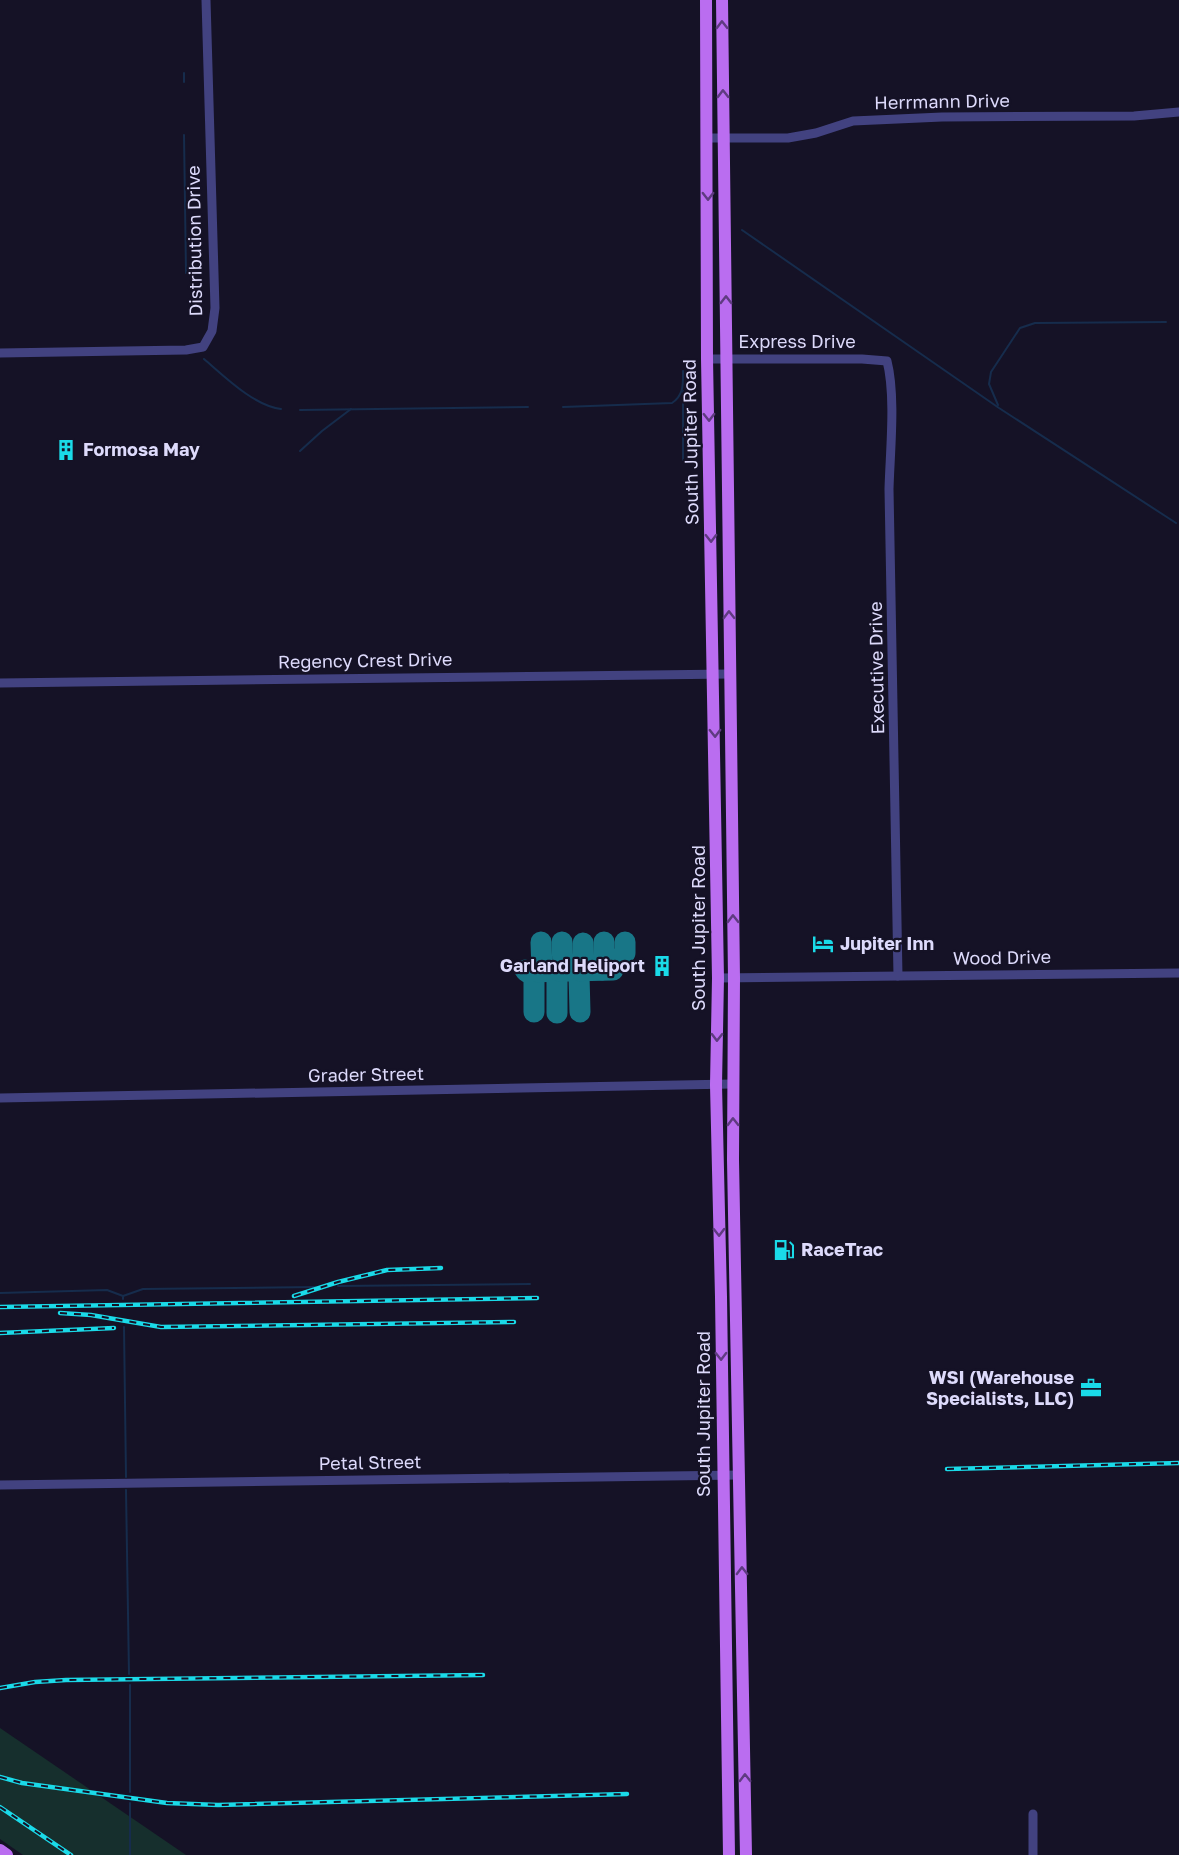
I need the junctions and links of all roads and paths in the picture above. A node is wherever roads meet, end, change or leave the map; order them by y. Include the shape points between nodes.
1 (206, 0) edge
2 (706, 0) edge
3 (722, 0) edge
4 (1179, 111) edge
5 (724, 137) junction
6 (708, 138) junction
7 (0, 353) edge
8 (726, 358) junction
9 (707, 359) junction
10 (887, 361) joint
11 (710, 480) junction
12 (727, 480) junction
13 (714, 674) junction
14 (730, 674) junction
15 (0, 683) edge
16 (1179, 973) edge
17 (898, 976) junction
18 (718, 978) junction
19 (734, 978) junction
20 (732, 1084) junction
21 (716, 1085) junction
22 (0, 1098) edge
23 (740, 1475) junction
24 (722, 1476) junction
25 (0, 1485) edge
26 (742, 1594) junction
27 (724, 1595) junction
28 (726, 1687) junction
29 (743, 1687) junction
30 (1033, 1814) dead end
31 (728, 1819) junction
32 (746, 1819) junction
33 (0, 1850) edge
34 (7, 1855) edge
35 (729, 1855) edge
36 (746, 1855) edge
37 (1033, 1855) edge

1 - 7 street, Distribution Drive via 215,308 212,331 203,347
2 - 6 main road, South Jupiter Road
5 -> 3 main road, South Jupiter Road
4 - 5 street, Herrmann Drive via 1134,116 853,121 788,138
5 - 6 street, Herrmann Drive
8 -> 5 main road, South Jupiter Road
6 -> 9 main road, South Jupiter Road
8 - 9 street, Express Drive
8 - 10 street, Express Drive
8 - 12 main road, South Jupiter Road
9 -> 11 main road, South Jupiter Road
10 - 17 street, Executive Drive
11 - 12 main road
11 -> 13 main road, South Jupiter Road
14 -> 12 main road, South Jupiter Road
13 - 14 street, Regency Crest Drive
13 - 15 street, Regency Crest Drive
13 -> 18 main road, South Jupiter Road
19 -> 14 main road, South Jupiter Road
16 - 17 street, Wood Drive
17 - 19 street, Wood Drive
18 - 19 street, Wood Drive
18 -> 21 main road, South Jupiter Road
19 - 20 main road, South Jupiter Road
20 - 21 street, Grader Street
23 -> 20 main road, South Jupiter Road
21 - 22 street, Grader Street
21 -> 24 main road, South Jupiter Road
23 - 24 street, Petal Street
26 -> 23 main road, South Jupiter Road
24 - 25 street, Petal Street
24 - 27 main road, South Jupiter Road
26 - 27 main road
26 - 29 main road, South Jupiter Road
27 - 28 main road, South Jupiter Road
28 - 29 main road
28 - 31 main road, South Jupiter Road
32 -> 29 main road, South Jupiter Road
30 - 37 street
31 - 32 main road
31 - 35 main road, South Jupiter Road
32 - 36 main road, South Jupiter Road
33 - 34 main road

